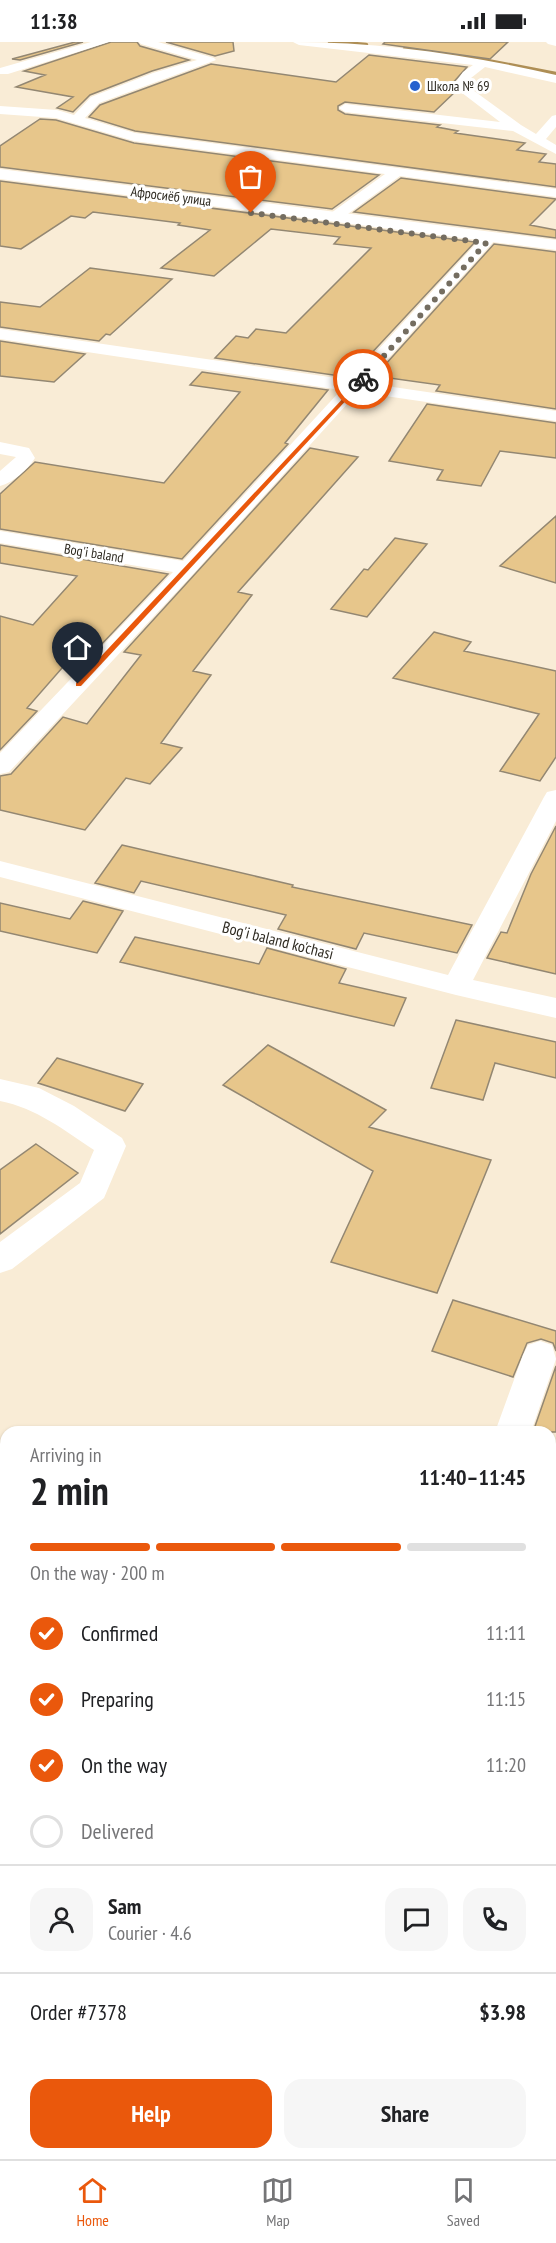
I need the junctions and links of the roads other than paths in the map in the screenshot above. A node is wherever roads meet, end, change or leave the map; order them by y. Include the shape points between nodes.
1 (103, 42) edge
2 (145, 42) edge
3 (299, 42) edge
4 (484, 63) junction
5 (4, 70) dead end
6 (556, 79) edge
7 (345, 108) dead end
8 (0, 110) edge
9 (77, 118) junction
10 (556, 119) edge
11 (516, 128) junction
12 (538, 140) junction
13 (554, 154) edge
14 (396, 173) junction
15 (0, 174) edge
16 (534, 174) dead end
17 (0, 182) edge
18 (82, 188) junction
19 (520, 188) junction
20 (556, 193) edge
21 (166, 199) junction
22 (336, 216) junction
23 (488, 240) junction
24 (556, 245) edge
25 (556, 252) edge
26 (0, 334) edge
27 (356, 386) junction
28 (556, 416) edge
29 (0, 448) edge
30 (0, 480) edge
31 (0, 537) edge
32 (188, 568) junction
33 (0, 767) edge
34 (556, 797) edge
35 (0, 869) edge
36 (456, 986) junction
37 (556, 1008) edge
38 (0, 1090) edge
39 (0, 1260) edge
40 (540, 1355) dead end
41 (515, 1426) edge

1 - 5 street
2 - 9 street via 210,60 95,100
3 - 4 street
4 - 6 street
4 - 11 street via 459,86
7 - 11 street
8 - 9 street
9 - 14 street via 134,137
10 - 12 street
11 - 12 street
12 - 13 street
14 - 19 street
14 - 22 street
15 - 18 main road, Афросиёб улица
16 - 19 street
17 - 18 main road, Афросиёб улица
18 - 21 main road, Афросиёб улица
19 - 20 street
21 - 22 main road, Афросиёб улица
21 - 23 main road, Афросиёб улица
22 - 23 main road, Афросиёб улица
23 - 24 main road, Афросиёб улица
23 - 25 main road, Афросиёб улица
23 - 27 street
26 - 27 street
27 - 28 street
27 - 32 street
29 - 30 street via 22,452 26,458
31 - 32 street, Bog'i baland
32 - 33 street
34 - 36 street
35 - 36 street, Bog'i baland ko'chasi
36 - 37 street, Bog'i baland ko'chasi
38 - 39 street via 28,1096 111,1146 93,1190
40 - 41 street

